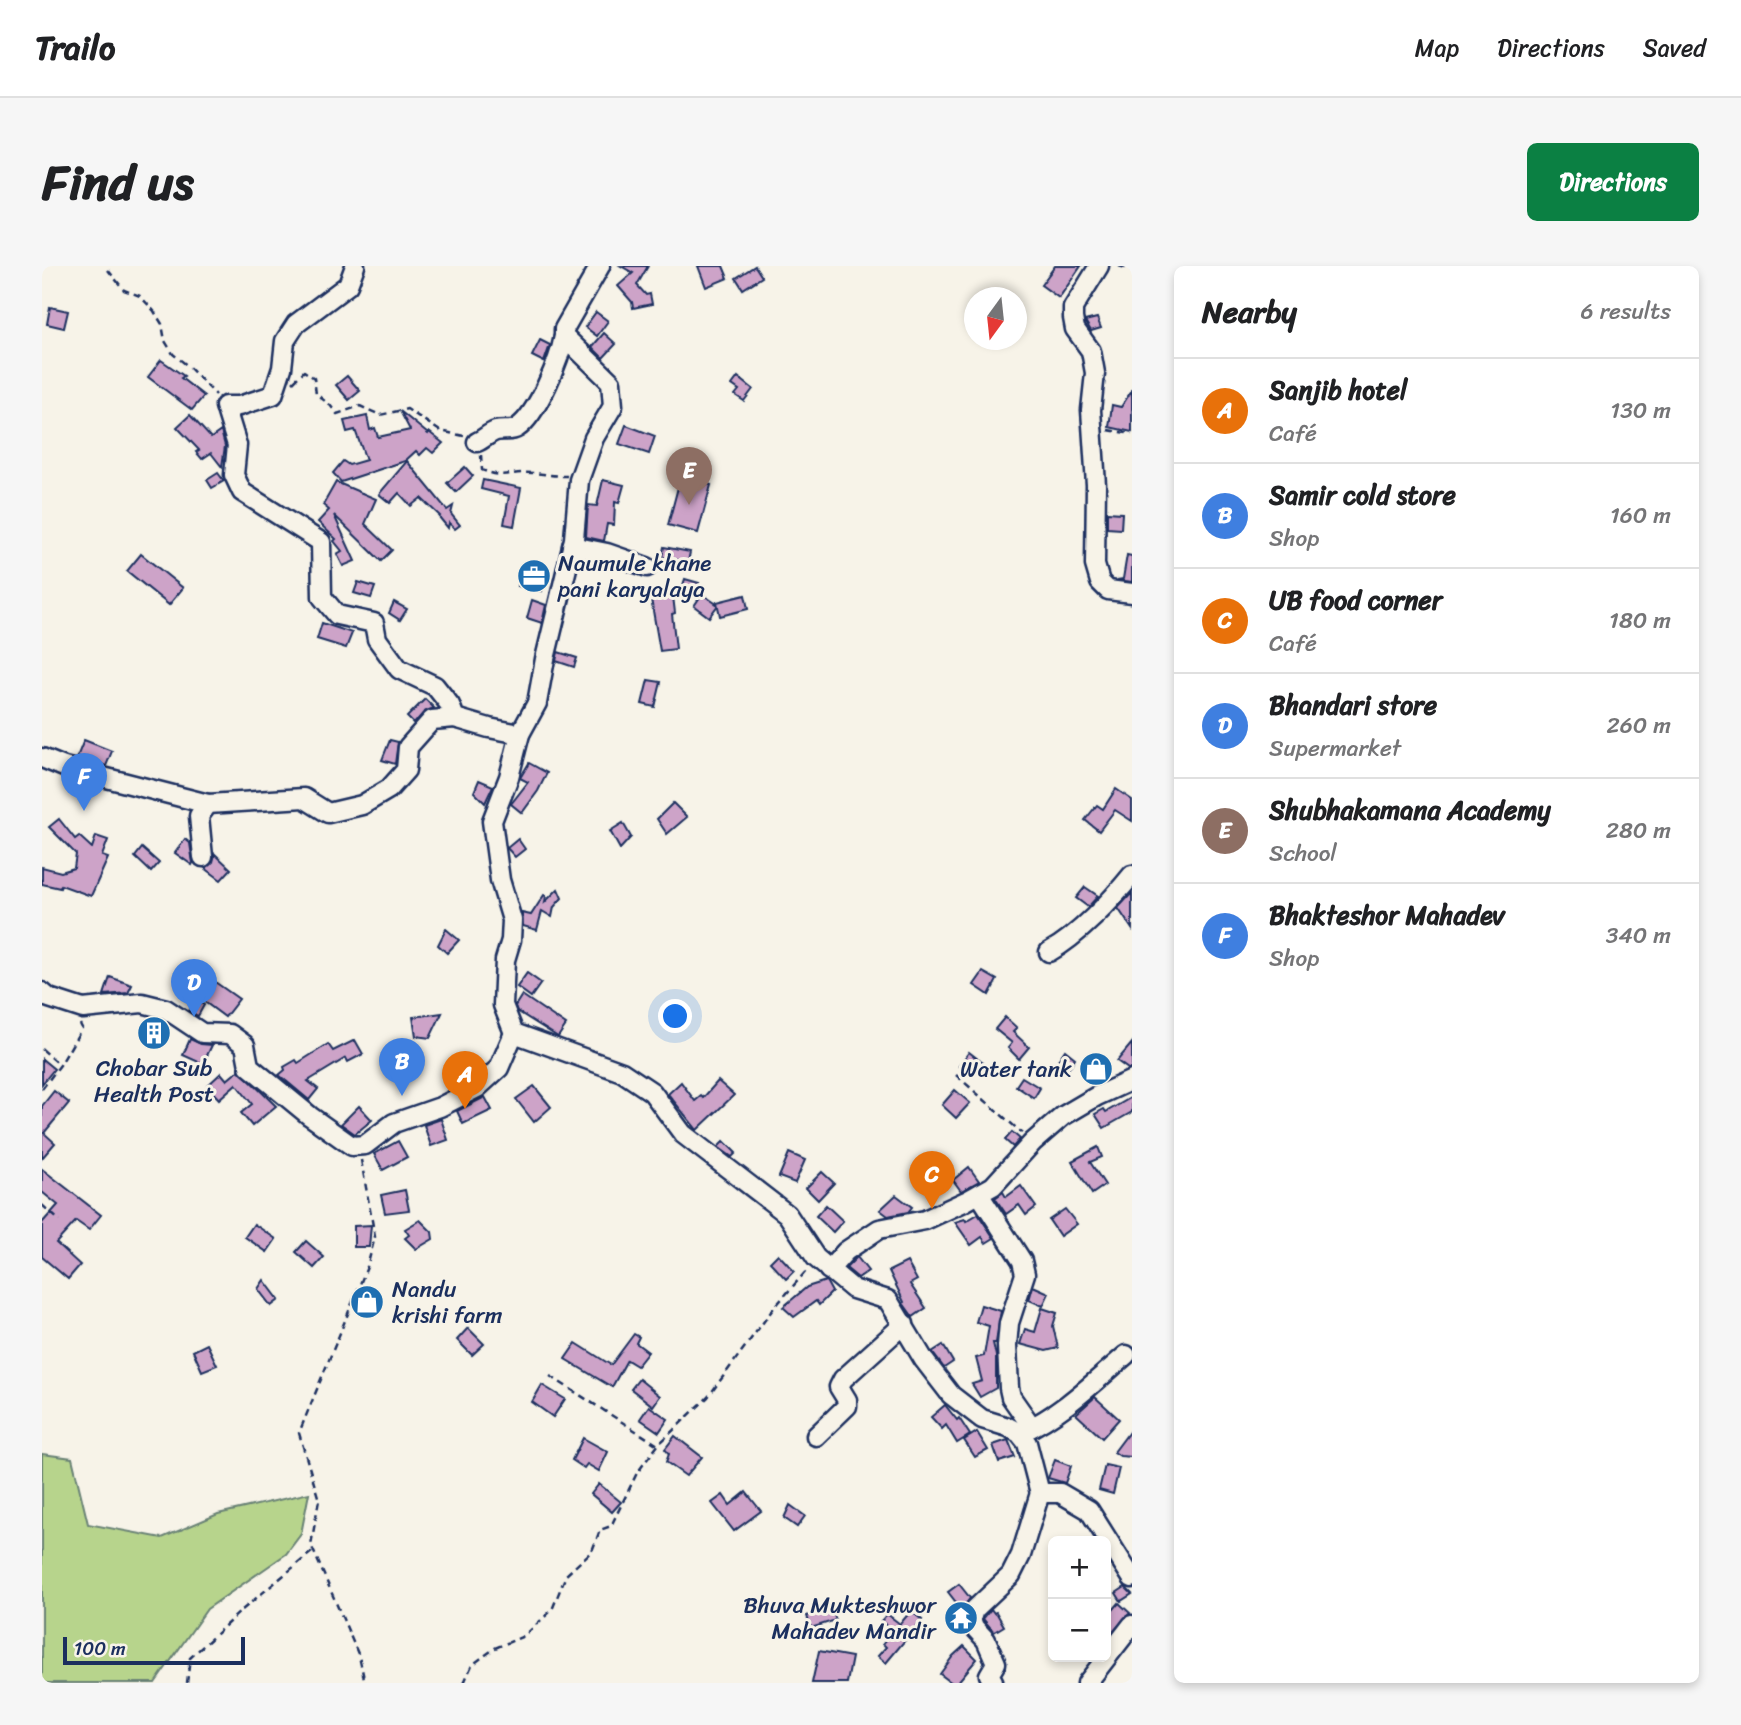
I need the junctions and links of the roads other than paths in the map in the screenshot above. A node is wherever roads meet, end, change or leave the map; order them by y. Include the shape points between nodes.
1 (355, 266) edge
2 (600, 266) edge
3 (1099, 266) edge
4 (564, 336) junction
5 (477, 442) road end
6 (572, 546) junction
7 (647, 567) dead end
8 (1132, 593) edge
9 (455, 718) junction
10 (520, 734) junction
11 (42, 758) edge
12 (208, 804) junction
13 (203, 857) dead end
14 (1132, 875) edge
15 (1049, 952) dead end
16 (42, 992) edge
17 (514, 1033) junction
18 (1132, 1080) edge
19 (979, 1194) junction
20 (823, 1264) junction
21 (904, 1324) junction
22 (1126, 1355) dead end
23 (1026, 1430) junction
24 (816, 1436) dead end
25 (1040, 1493) junction
26 (1132, 1578) edge
27 (1132, 1625) edge
28 (994, 1682) edge
29 (1087, 1683) edge

1 - 9 street via 348,285 290,332 273,395 225,406 237,445 234,475 242,492 321,542 322,597 337,615 374,623 377,639 398,668 435,685
2 - 4 street
3 - 8 street via 1073,308 1076,329 1091,351 1095,373 1095,565 1108,590
4 - 5 street via 556,367 519,427 498,430
4 - 6 street via 611,382 614,393 613,406 594,438 579,480
6 - 7 street
6 - 10 street via 537,702
9 - 10 street
9 - 12 street via 432,720 408,747 406,770 389,789 362,805 328,813 304,798
10 - 17 street via 492,821 500,880 512,920 503,1005
11 - 12 street
12 - 13 street via 200,816
14 - 15 street via 1061,946
16 - 17 street via 83,1009 142,1003 166,1009 202,1033 230,1034 245,1045 249,1066 352,1146 365,1145 394,1123 477,1088 499,1068
17 - 20 street via 622,1072 652,1092 683,1134 788,1214
18 - 19 street via 1063,1116 993,1186
19 - 20 street via 925,1220 879,1229
19 - 23 street via 1022,1261 1025,1274 1009,1323 1007,1346 1009,1388
20 - 21 street via 853,1289 888,1300
21 - 23 street via 951,1395 982,1419
21 - 24 street via 843,1379 839,1387 847,1406
22 - 23 street via 1063,1408
23 - 25 street
25 - 26 street via 1060,1493 1089,1510
25 - 28 street via 1011,1575 974,1610 971,1619 996,1663 989,1675
27 - 29 street

